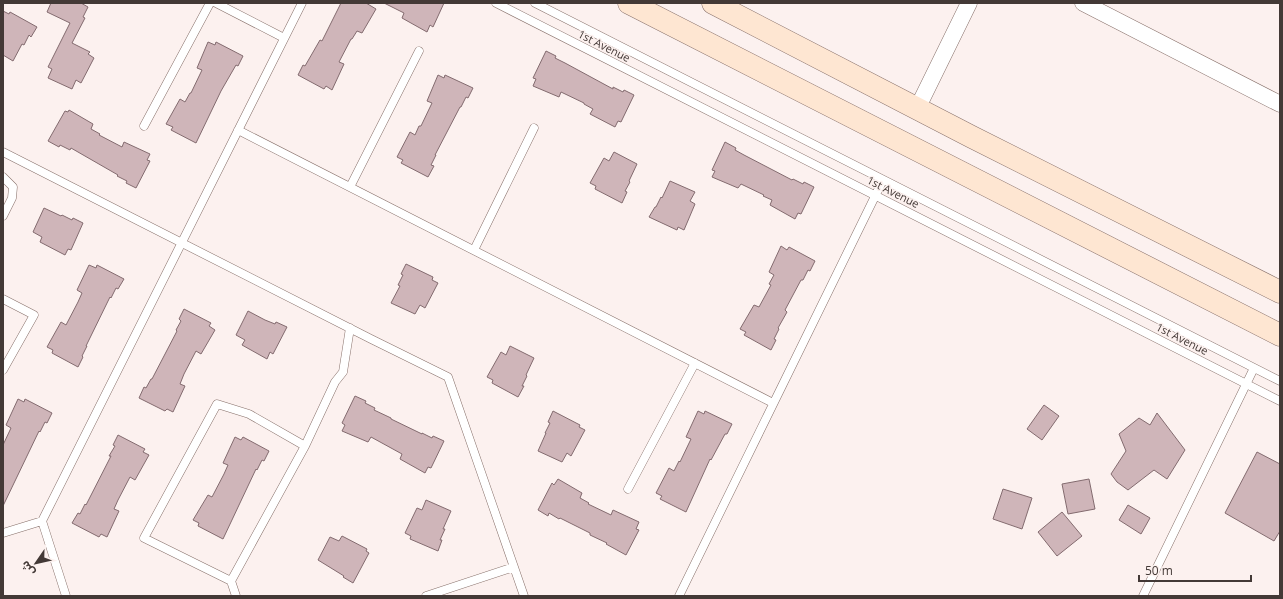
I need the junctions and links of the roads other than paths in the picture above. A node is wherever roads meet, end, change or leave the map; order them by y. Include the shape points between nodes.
1 (210, 3) edge
2 (216, 3) edge
3 (302, 3) edge
4 (496, 3) edge
5 (535, 3) edge
6 (629, 3) edge
7 (713, 3) edge
8 (969, 3) edge
9 (1082, 3) edge
10 (284, 38) junction
11 (420, 51) dead end
12 (1280, 104) edge
13 (916, 109) junction
14 (144, 126) dead end
15 (534, 128) dead end
16 (238, 130) junction
17 (3, 152) edge
18 (3, 177) edge
19 (883, 180) junction
20 (350, 187) junction
21 (875, 196) junction
22 (3, 216) edge
23 (182, 242) junction
24 (474, 250) junction
25 (1280, 292) edge
26 (3, 299) edge
27 (350, 328) junction
28 (1280, 335) edge
29 (695, 363) junction
30 (1254, 368) junction
31 (3, 370) edge
32 (1280, 381) edge
33 (1247, 385) junction
34 (1280, 401) edge
35 (773, 403) junction
36 (305, 446) junction
37 (628, 489) dead end
38 (42, 521) junction
39 (3, 533) edge
40 (514, 567) junction
41 (231, 581) junction
42 (66, 596) edge
43 (236, 596) edge
44 (426, 596) edge
45 (524, 596) edge
46 (679, 596) edge
47 (1143, 596) edge

1 - 14 lane
2 - 10 lane
3 - 10 lane
4 - 21 lane, 1st Avenue
5 - 19 lane, 1st Avenue
6 - 28 main road
7 - 13 main road
8 - 13 street
9 - 12 street
10 - 16 lane
11 - 20 lane
13 - 25 main road
15 - 24 lane
16 - 20 lane
16 - 23 lane
17 - 23 lane
18 - 22 lane via 13,187 12,198
19 - 21 lane
19 - 30 lane, 1st Avenue
20 - 24 lane
21 - 33 lane, 1st Avenue
21 - 35 lane
23 - 27 lane
23 - 38 lane
24 - 29 lane
26 - 31 lane via 34,315
27 - 36 lane via 343,372 335,382
27 - 40 lane via 448,377
29 - 35 lane
29 - 37 lane
30 - 32 lane, 1st Avenue
30 - 33 lane
33 - 34 lane, 1st Avenue
33 - 47 lane
35 - 46 lane
36 - 41 lane
36 - 41 lane via 249,414 217,404 144,538
38 - 39 lane
38 - 42 lane
40 - 44 lane
40 - 45 lane
41 - 43 lane

